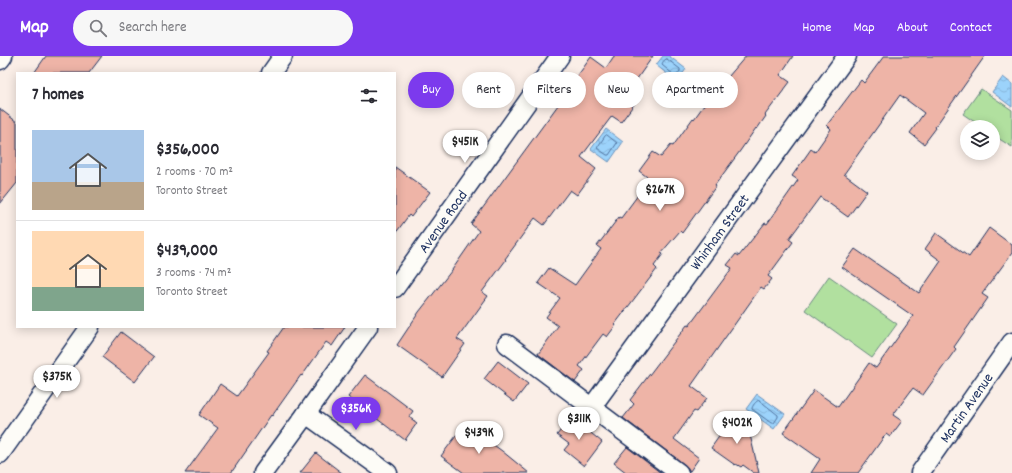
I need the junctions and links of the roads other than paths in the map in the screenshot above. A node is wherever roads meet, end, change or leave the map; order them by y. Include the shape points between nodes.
1 (3, 56) edge
2 (283, 56) edge
3 (560, 56) edge
4 (847, 56) edge
5 (0, 60) edge
6 (272, 72) edge
7 (396, 287) edge
8 (89, 328) edge
9 (367, 328) edge
10 (1012, 342) edge
11 (507, 344) dead end
12 (591, 408) junction
13 (306, 414) junction
14 (0, 454) edge
15 (263, 473) edge
16 (388, 473) edge
17 (679, 473) edge
18 (920, 473) edge

1 - 5 street
2 - 6 street
3 - 7 street, Avenue Road
4 - 12 street, Whinham Street
8 - 14 street
9 - 13 street
10 - 18 street, Martin Avenue
11 - 12 street
12 - 17 street
13 - 15 street
13 - 16 street

